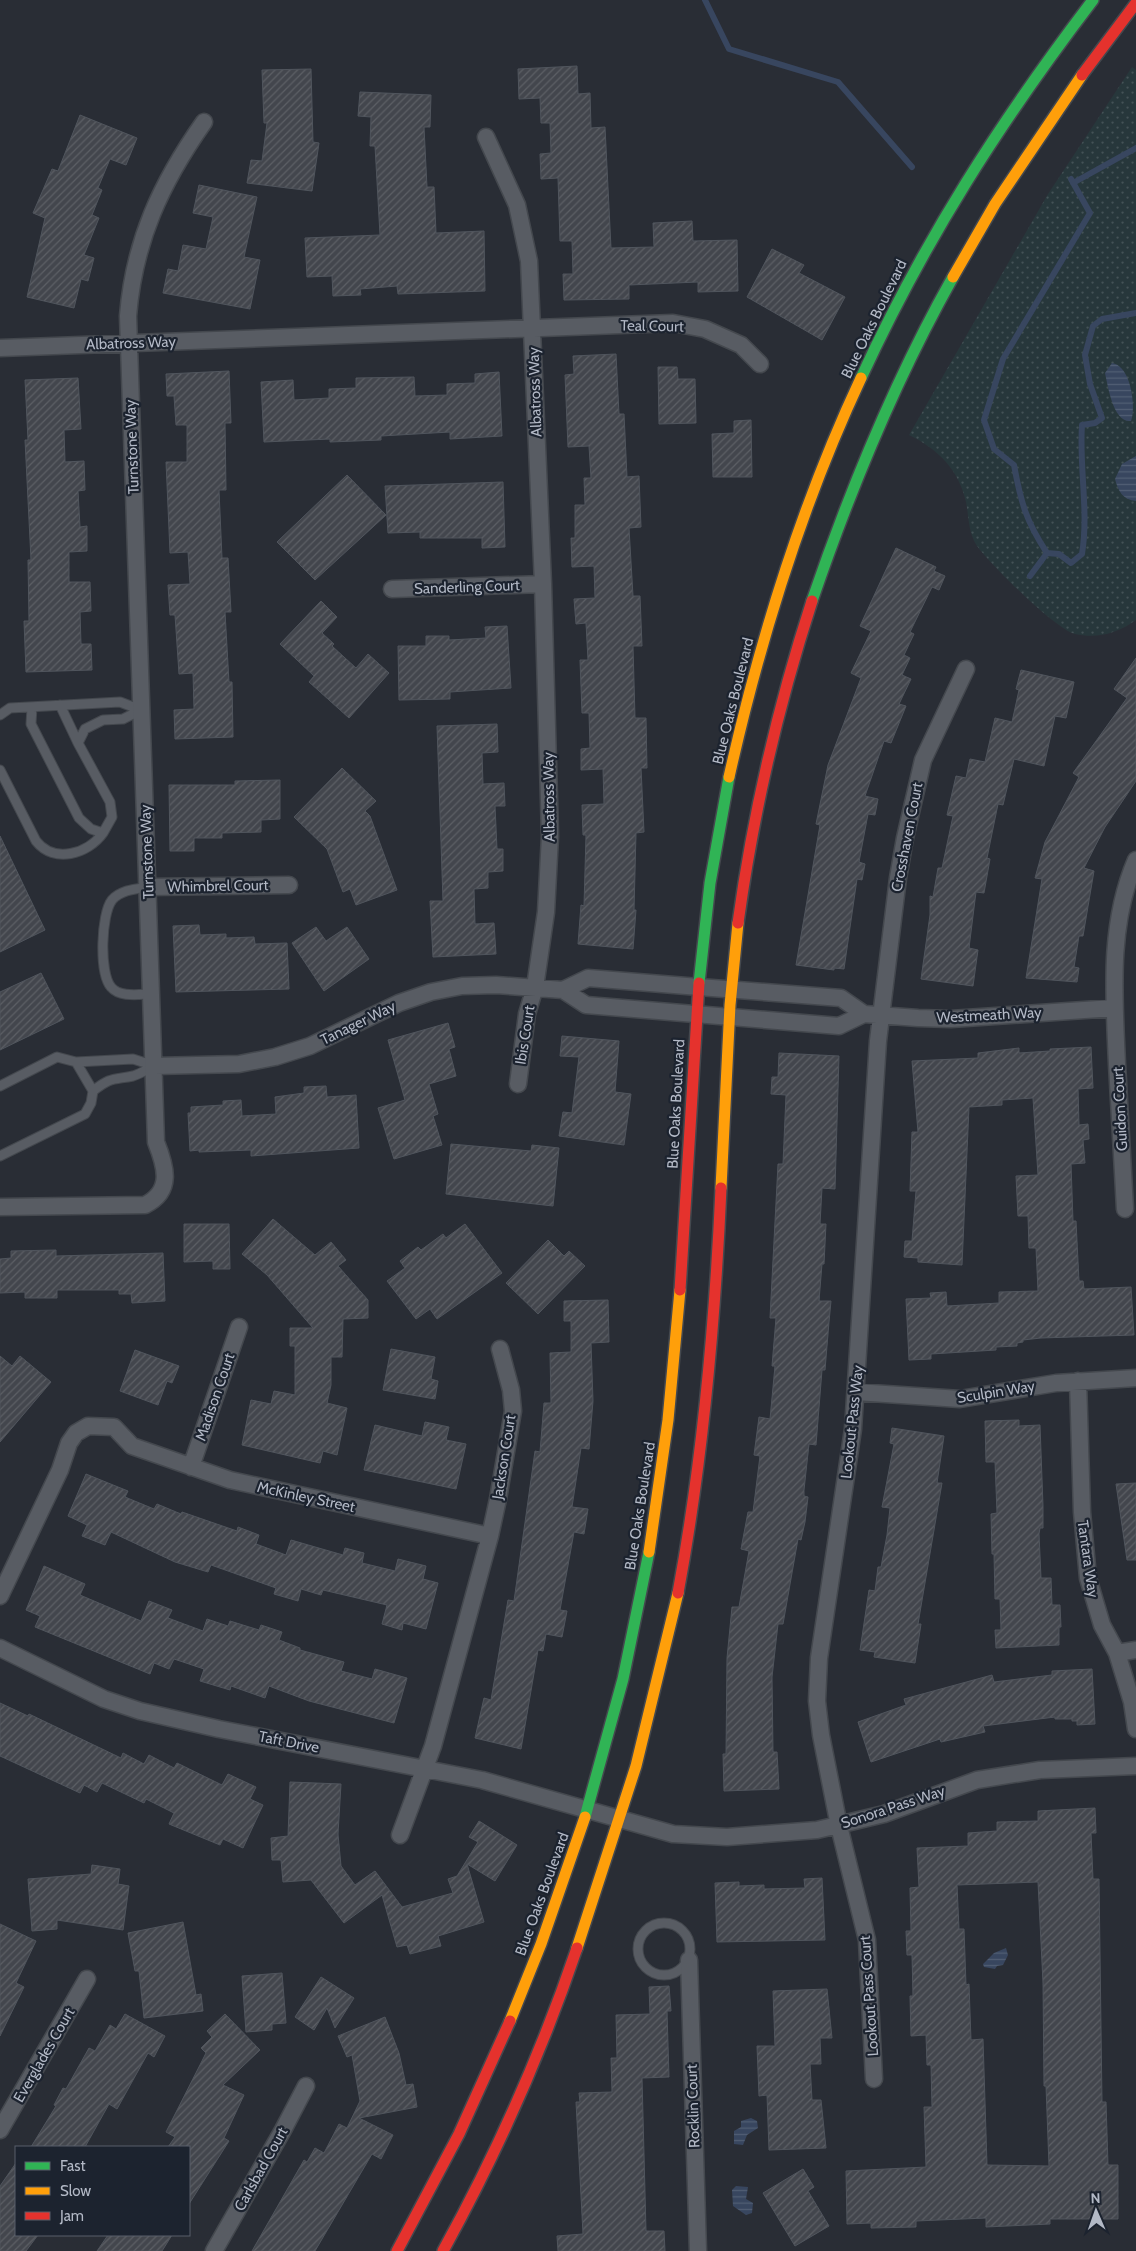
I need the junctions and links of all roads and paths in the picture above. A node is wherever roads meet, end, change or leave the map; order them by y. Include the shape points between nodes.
1 (1093, 0) edge
2 (1136, 3) edge
3 (204, 122) dead end
4 (486, 137) dead end
5 (532, 328) junction
6 (128, 343) junction
7 (0, 348) edge
8 (760, 364) dead end
9 (543, 584) junction
10 (392, 589) dead end
11 (966, 668) dead end
12 (60, 705) junction
13 (32, 706) junction
14 (141, 710) junction
15 (0, 714) edge
16 (78, 743) junction
17 (0, 770) edge
18 (103, 833) junction
19 (1136, 860) edge
20 (289, 885) dead end
21 (148, 887) junction
22 (534, 987) junction
23 (699, 987) junction
24 (730, 989) junction
25 (563, 990) junction
26 (152, 994) junction
27 (1114, 1008) junction
28 (697, 1014) junction
29 (864, 1014) junction
30 (881, 1016) junction
31 (728, 1017) junction
32 (76, 1062) junction
33 (155, 1066) junction
34 (518, 1084) dead end
35 (0, 1086) edge
36 (93, 1091) junction
37 (0, 1156) edge
38 (0, 1207) edge
39 (1125, 1209) dead end
40 (239, 1327) dead end
41 (500, 1349) dead end
42 (1136, 1378) edge
43 (1078, 1381) junction
44 (856, 1392) junction
45 (190, 1468) junction
46 (490, 1536) junction
47 (0, 1596) edge
48 (0, 1648) edge
49 (1136, 1650) edge
50 (1117, 1653) junction
51 (1136, 1728) edge
52 (1136, 1766) edge
53 (424, 1767) junction
54 (586, 1810) junction
55 (620, 1820) junction
56 (839, 1826) junction
57 (400, 1835) dead end
58 (688, 1960) junction
59 (87, 1979) dead end
60 (874, 2079) dead end
61 (306, 2086) dead end
62 (0, 2130) edge
63 (214, 2251) edge
64 (397, 2251) edge
65 (443, 2251) edge
66 (698, 2251) edge

1 - 23 main road, Blue Oaks Boulevard via 1037,74 946,214 880,337 818,479 774,605 741,722 720,818
2 - 24 main road via 1065,95 984,221 939,300 877,429 833,537 787,682 742,891
3 - 6 street, Turnstone Way via 172,169 149,218 130,288
4 - 5 street via 518,205 529,261
5 - 6 street, Albatross Way
5 - 8 street, Teal Court via 674,323 705,329 741,345
5 - 9 street, Albatross Way
6 - 7 street, Albatross Way
6 - 14 street, Turnstone Way
9 - 10 street, Sanderling Court
9 - 22 street, Albatross Way via 550,836 546,912
11 - 30 street, Crosshaven Court via 929,744 916,788 898,878
12 - 13 lane
12 - 14 lane via 120,702
12 - 16 lane
13 - 15 lane via 10,708
13 - 18 lane via 31,724 79,818 91,829
14 - 16 lane via 123,719 103,720 85,729
14 - 21 street, Turnstone Way
16 - 18 lane via 110,802 112,817
17 - 18 lane via 36,841 50,853 79,852 96,844
19 - 27 street, Guidon Court via 1118,929
20 - 21 street, Whimbrel Court
21 - 26 street, Turnstone Way
21 - 26 lane via 120,893 106,909 104,962 110,987 120,993
22 - 25 street, Tanager Way
22 - 33 street, Tanager Way via 462,986 431,992 399,1003 310,1046 275,1057 239,1064
22 - 34 street, Ibis Court via 527,1014
23 - 24 street, Westmeath Way
23 - 25 street via 588,978
23 - 28 main road, Blue Oaks Boulevard
24 - 29 street, Westmeath Way via 841,998
24 - 31 main road
25 - 28 street, Tanager Way via 586,1005
26 - 33 street, Turnstone Way
27 - 30 street, Westmeath Way via 951,1019
27 - 39 street, Guidon Court
28 - 31 street, Tanager Way
28 - 54 main road, Blue Oaks Boulevard via 680,1299 662,1475 637,1617
29 - 30 street, Westmeath Way
29 - 31 street via 839,1026
30 - 44 street, Lookout Pass Way
31 - 55 main road via 714,1291 697,1480 685,1556 655,1696
32 - 33 lane via 133,1060
32 - 35 lane via 57,1057
32 - 36 lane
33 - 36 lane via 134,1076 114,1077
33 - 38 street, Turnstone Way via 156,1142 165,1174 163,1188 156,1199 145,1205 132,1206
36 - 37 lane via 85,1114
40 - 45 street, Madison Court
41 - 46 street, Jackson Court via 513,1411
42 - 43 street, Sculpin Way
43 - 44 street, Sculpin Way via 960,1399
43 - 50 street, Tantara Way via 1082,1512 1088,1578 1102,1625
44 - 56 street, Lookout Pass Way via 849,1461 818,1658 817,1701 821,1735
45 - 46 street, McKinley Street via 273,1490
45 - 47 street, McKinley Street via 132,1446 114,1427 88,1426 76,1433
46 - 53 street via 433,1746
48 - 53 street, Taft Drive via 81,1688 140,1711
49 - 50 street
50 - 51 street, Tantara Way via 1132,1702
52 - 56 street, Sonora Pass Way via 1040,1770 977,1780 884,1814
53 - 54 street, Taft Drive
53 - 57 street
54 - 55 street, Sonora Pass Way
54 - 64 main road, Blue Oaks Boulevard via 561,1891 499,2045 458,2135
55 - 56 street, Sonora Pass Way via 673,1834 727,1837
55 - 65 main road via 538,2058 496,2149
56 - 60 street, Lookout Pass Court via 867,1940
58 - 58 lane via 676,1972 661,1975 647,1969 639,1956 639,1941 651,1927 668,1923 683,1930 690,1942
58 - 66 street, Rocklin Court
59 - 62 street, Everglades Court
61 - 63 street, Carlsbad Court

